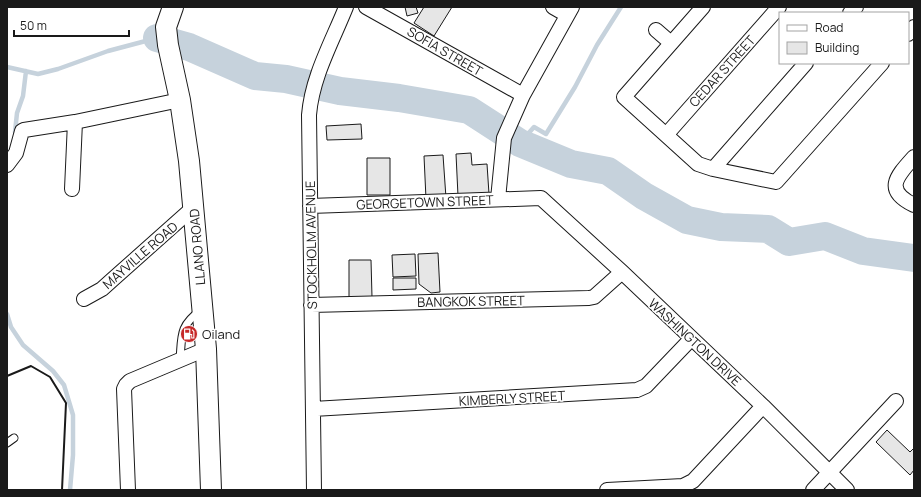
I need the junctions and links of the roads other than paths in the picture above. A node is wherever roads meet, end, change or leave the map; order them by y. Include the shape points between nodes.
1 (173, 7) edge
2 (346, 7) edge
3 (366, 7) edge
4 (553, 7) edge
5 (703, 7) edge
6 (779, 7) edge
7 (570, 11) edge
8 (656, 30) dead end
9 (671, 43) junction
10 (805, 64) edge
11 (881, 64) edge
12 (523, 96) junction
13 (180, 100) junction
14 (75, 122) junction
15 (666, 135) junction
16 (914, 157) edge
17 (7, 165) edge
18 (712, 169) junction
19 (72, 189) dead end
20 (541, 198) joint
21 (498, 199) junction
22 (914, 205) edge
23 (310, 206) junction
24 (194, 207) junction
25 (622, 272) junction
26 (84, 299) dead end
27 (311, 305) junction
28 (202, 309) junction
29 (691, 339) junction
30 (206, 349) junction
31 (180, 360) junction
32 (896, 401) dead end
33 (763, 406) junction
34 (313, 409) junction
35 (14, 438) dead end
36 (7, 443) edge
37 (829, 473) junction
38 (128, 490) edge
39 (211, 490) edge
40 (314, 490) edge
41 (607, 490) edge
42 (813, 490) edge
43 (847, 490) edge

1 - 13 main road, LLANO ROAD via 167,36
2 - 23 street, STOCKHOLM AVENUE via 312,93 309,115
3 - 12 street, SOFIA STREET
4 - 7 street
5 - 9 street
6 - 15 street, CEDAR STREET
7 - 12 street
8 - 9 street
9 - 15 street via 624,97
10 - 18 street
11 - 18 street via 776,182
12 - 21 street via 504,138
13 - 14 street
13 - 24 main road, LLANO ROAD
14 - 17 street via 22,131 16,153
14 - 19 street
15 - 18 street via 698,164
16 - 22 street via 897,178 895,185 905,201
20 - 21 street, GEORGETOWN STREET
20 - 25 street, WASHINGTON DRIVE
21 - 23 street, GEORGETOWN STREET
23 - 27 street, STOCKHOLM AVENUE
24 - 26 street, MAYVILLE ROAD via 102,289
24 - 28 main road, LLANO ROAD
25 - 27 street, BANGKOK STREET via 598,294 589,298
25 - 29 street, WASHINGTON DRIVE
27 - 34 street, STOCKHOLM AVENUE
28 - 30 main road, LLANO ROAD
28 - 31 lane via 186,324
29 - 33 street, WASHINGTON DRIVE
29 - 34 street, KIMBERLY STREET via 646,386 637,390
30 - 31 street
30 - 39 main road, LLANO ROAD
31 - 38 street via 130,381 124,390
32 - 37 street
33 - 37 street, WASHINGTON DRIVE
33 - 41 street via 693,482 683,486
34 - 40 street, STOCKHOLM AVENUE
35 - 36 lane
37 - 42 street
37 - 43 street, WASHINGTON DRIVE

